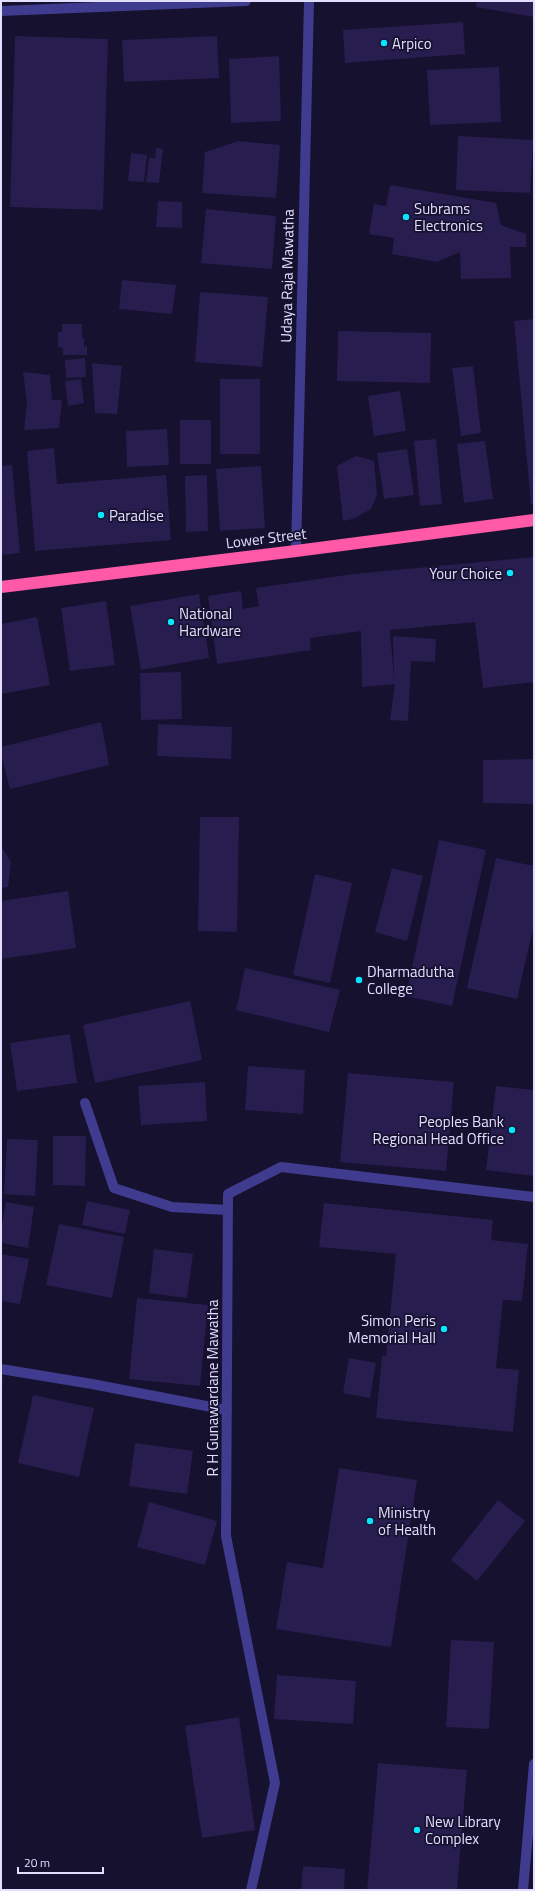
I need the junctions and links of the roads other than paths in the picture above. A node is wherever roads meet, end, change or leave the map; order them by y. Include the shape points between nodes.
1 (246, 1) edge
2 (309, 1) edge
3 (1, 11) edge
4 (534, 520) edge
5 (296, 551) junction
6 (1, 587) edge
7 (85, 1103) dead end
8 (534, 1197) edge
9 (228, 1210) junction
10 (1, 1369) edge
11 (227, 1410) junction
12 (534, 1764) edge
13 (251, 1890) edge
14 (523, 1890) edge

1 - 3 street
2 - 5 street, Udaya Raja Mawatha
4 - 5 highway, Lower Street
5 - 6 highway, Lower Street
7 - 9 street via 114,1188 172,1207
8 - 9 street, R H Gunawardane Mawatha via 282,1167 228,1194
9 - 11 street, R H Gunawardane Mawatha
10 - 11 street
11 - 13 street, R H Gunawardane Mawatha via 226,1536 274,1783
12 - 14 street

